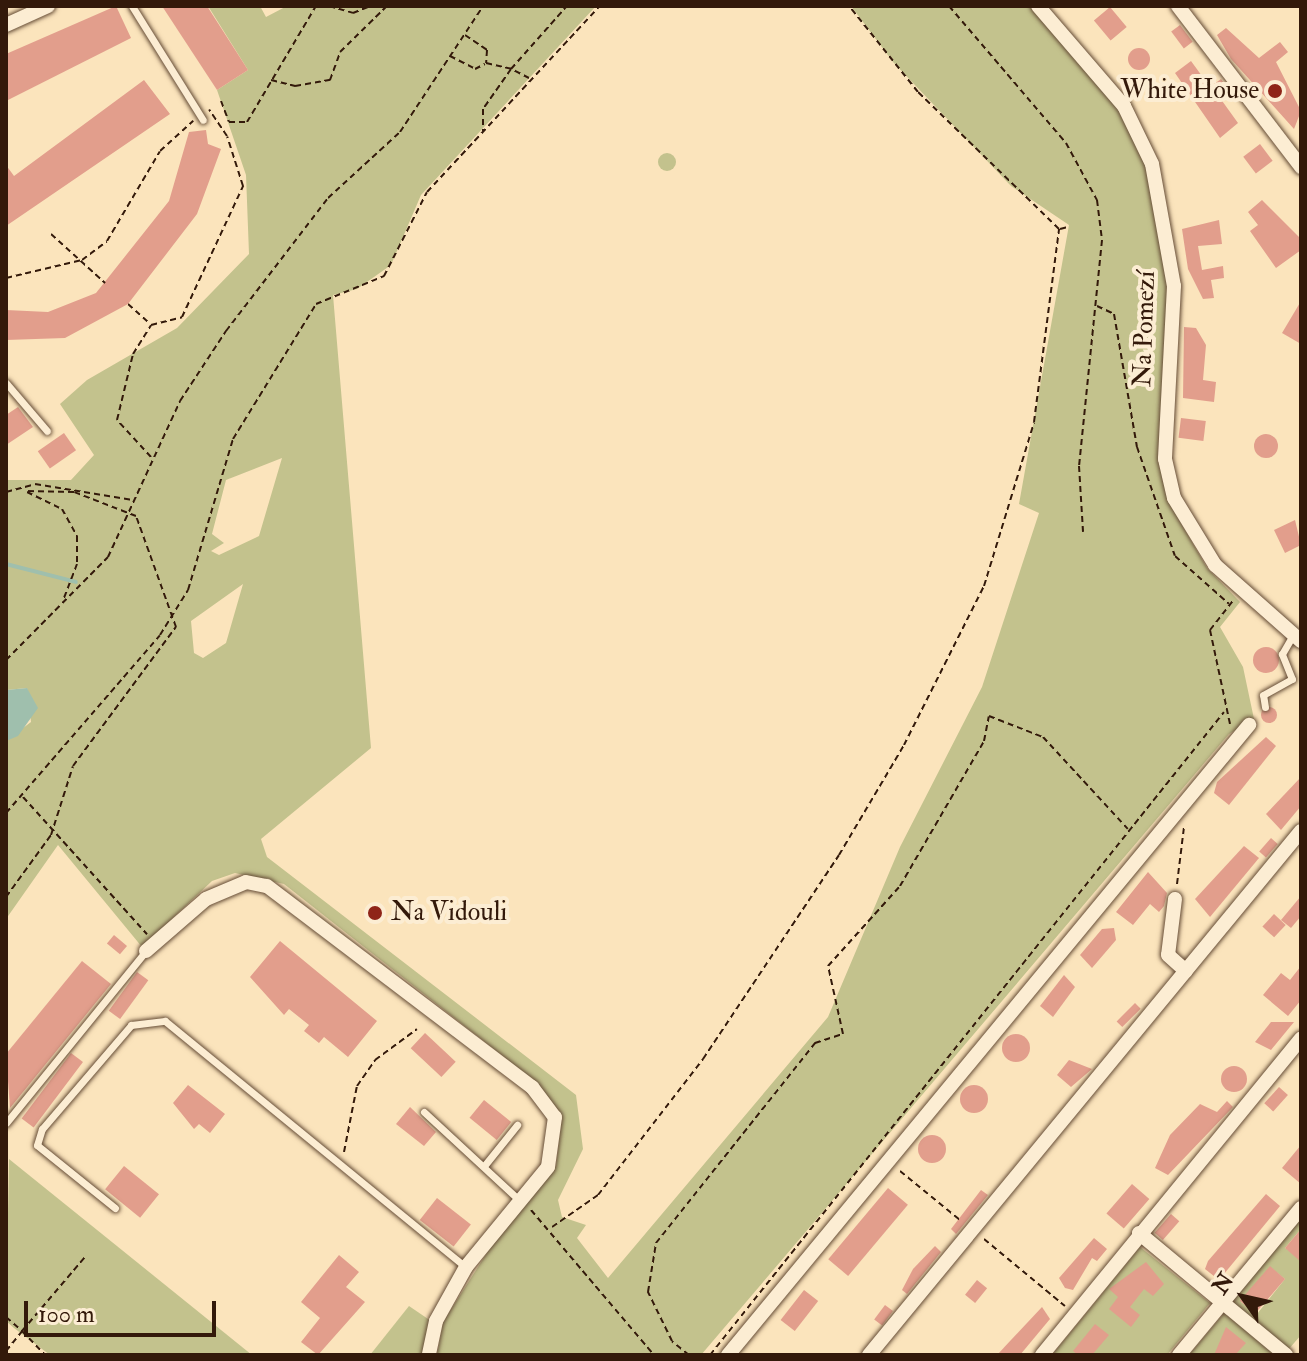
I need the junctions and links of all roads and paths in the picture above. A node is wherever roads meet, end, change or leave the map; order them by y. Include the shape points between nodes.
1 (48, 6) edge
2 (132, 6) edge
3 (316, 6) edge
4 (329, 6) edge
5 (370, 6) edge
6 (387, 6) edge
7 (483, 6) edge
8 (567, 6) edge
9 (600, 6) edge
10 (849, 6) edge
11 (949, 6) edge
12 (1178, 6) edge
13 (1039, 7) edge
14 (6, 25) edge
15 (463, 34) junction
16 (448, 55) junction
17 (486, 63) junction
18 (511, 69) junction
19 (530, 79) junction
20 (270, 80) junction
21 (221, 101) dead end
22 (209, 109) dead end
23 (199, 120) joint
24 (483, 132) junction
25 (1301, 167) edge
26 (1068, 227) dead end
27 (1059, 229) junction
28 (51, 234) dead end
29 (82, 260) junction
30 (6, 278) edge
31 (105, 283) dead end
32 (128, 304) dead end
33 (1096, 305) junction
34 (151, 325) junction
35 (6, 383) edge
36 (47, 431) dead end
37 (152, 458) junction
38 (25, 491) junction
39 (6, 492) edge
40 (134, 500) junction
41 (130, 513) junction
42 (1083, 532) dead end
43 (1241, 592) junction
44 (62, 604) junction
45 (1229, 604) junction
46 (170, 609) junction
47 (1297, 638) edge
48 (6, 660) edge
49 (1265, 707) dead end
50 (1224, 712) junction
51 (1249, 725) dead end
52 (1238, 739) junction
53 (23, 796) junction
54 (1186, 810) junction
55 (6, 813) edge
56 (1128, 829) junction
57 (1301, 831) edge
58 (51, 835) junction
59 (6, 897) edge
60 (1175, 899) joint
61 (150, 947) junction
62 (1186, 971) junction
63 (417, 1029) dead end
64 (1301, 1039) edge
65 (424, 1112) dead end
66 (6, 1123) edge
67 (517, 1125) dead end
68 (341, 1166) junction
69 (484, 1166) junction
70 (520, 1201) junction
71 (115, 1208) dead end
72 (1301, 1208) edge
73 (542, 1219) dead end
74 (552, 1227) junction
75 (1139, 1233) junction
76 (85, 1257) dead end
77 (466, 1267) junction
78 (1223, 1302) junction
79 (6, 1317) edge
80 (22, 1331) junction
81 (6, 1351) edge
82 (45, 1355) edge
83 (429, 1355) edge
84 (654, 1355) edge
85 (689, 1355) edge
86 (710, 1355) edge
87 (728, 1355) edge
88 (869, 1355) edge
89 (1042, 1355) edge
90 (1179, 1355) edge
91 (1286, 1355) edge

1 - 14 street
2 - 23 lane
3 - 20 path
4 - 5 path via 353,13
6 - 20 path via 340,52 330,80 295,86
7 - 15 path
8 - 18 path
9 - 19 path
10 - 27 path via 918,92
11 - 33 path via 1066,143 1097,200 1102,240
12 - 25 street
13 - 43 street, Na Pomezí via 1124,106 1152,164 1174,286 1167,475 1197,541
15 - 16 path
15 - 17 path via 487,50
16 - 17 path via 475,69
16 - 37 path via 400,132 328,198 234,320
17 - 18 path
18 - 19 path
18 - 24 path via 483,109
19 - 24 path
20 - 21 path via 247,122 229,122
22 - 34 path via 240,169 239,202 182,317
23 - 29 path via 160,151 107,241
24 - 46 path via 427,192 384,276 316,304 233,439 188,590
26 - 27 path
27 - 74 path via 1034,422 984,586 945,668 839,855 729,1023 598,1195
28 - 29 path
29 - 30 path
29 - 31 path
32 - 34 path
33 - 42 path via 1079,466
33 - 45 path via 1114,314 1141,460 1175,556
34 - 37 path via 116,405 117,420
35 - 36 lane
37 - 40 path
38 - 39 path
38 - 40 path via 35,484 74,486
38 - 41 path via 74,492
38 - 44 path via 62,509 77,536 77,564
40 - 41 path
41 - 44 path via 108,557
41 - 46 path
43 - 45 path
43 - 47 street, Na Pomezí
44 - 48 path
45 - 50 path via 1210,630
46 - 53 path via 160,635
46 - 58 path via 171,636 73,766
47 - 49 lane via 1282,654 1292,679 1263,695
50 - 52 path
50 - 56 path via 1151,811
51 - 52 street
52 - 54 street
53 - 55 path
53 - 58 path
54 - 60 path
54 - 87 street
56 - 85 path via 1043,737 989,716 984,741 900,886 828,966 843,1034 815,1043 729,1142 656,1243 648,1292 672,1341
56 - 86 path via 1078,904 861,1160
57 - 62 street
58 - 59 path
58 - 61 path via 86,862
60 - 62 street via 1168,955
61 - 66 lane
61 - 70 street via 227,888 246,882 285,894 532,1087 555,1117 548,1167
62 - 88 street
63 - 68 path via 375,1060 357,1086
64 - 75 street
65 - 69 lane
67 - 69 lane
68 - 71 lane via 165,1021 149,1018 131,1025 42,1129 37,1145
68 - 77 lane
69 - 70 lane
70 - 77 street
72 - 78 street
73 - 74 path
74 - 84 path
75 - 78 street
75 - 89 street
76 - 80 path
77 - 83 street via 436,1321
78 - 90 street
78 - 91 street
79 - 80 path
80 - 81 path
80 - 82 path

